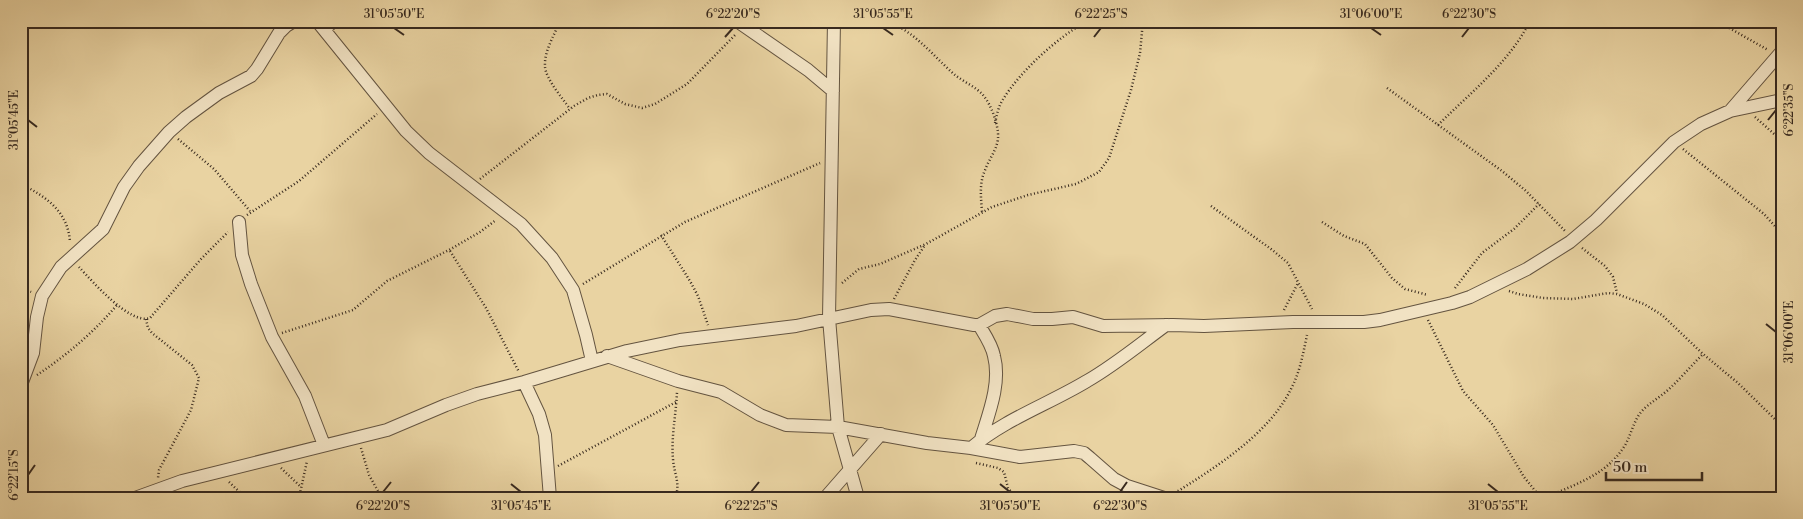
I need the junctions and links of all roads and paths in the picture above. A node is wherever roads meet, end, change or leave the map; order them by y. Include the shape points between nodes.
1 (294, 21) edge
2 (560, 21) edge
3 (834, 21) edge
4 (886, 21) edge
5 (1087, 21) edge
6 (1143, 21) edge
7 (1530, 21) edge
8 (1717, 21) edge
9 (325, 24) edge
10 (741, 24) edge
11 (1780, 53) edge
12 (1387, 88) dead end
13 (833, 91) junction
14 (1782, 100) edge
15 (1745, 108) junction
16 (570, 109) junction
17 (1730, 111) junction
18 (995, 124) junction
19 (1438, 125) junction
20 (169, 132) junction
21 (1782, 141) edge
22 (1674, 142) junction
23 (831, 158) junction
24 (21, 184) edge
25 (471, 186) junction
26 (1539, 204) junction
27 (1211, 206) dead end
28 (251, 211) dead end
29 (506, 212) junction
30 (982, 212) junction
31 (239, 222) dead end
32 (1322, 222) dead end
33 (1782, 234) edge
34 (661, 235) junction
35 (1572, 241) junction
36 (926, 244) junction
37 (449, 250) junction
38 (70, 257) junction
39 (1298, 283) junction
40 (1494, 286) junction
41 (573, 290) junction
42 (1451, 293) dead end
43 (829, 294) junction
44 (1617, 294) junction
45 (1430, 295) dead end
46 (117, 305) dead end
47 (890, 309) junction
48 (1423, 310) junction
49 (829, 318) junction
50 (146, 319) dead end
51 (1314, 322) junction
52 (1278, 323) junction
53 (979, 325) junction
54 (1166, 325) junction
55 (712, 336) junction
56 (272, 337) junction
57 (1703, 354) junction
58 (607, 356) junction
59 (592, 361) junction
60 (33, 378) dead end
61 (678, 381) junction
62 (524, 382) junction
63 (21, 385) edge
64 (676, 402) junction
65 (1781, 424) edge
66 (838, 427) junction
67 (880, 434) junction
68 (358, 438) junction
69 (982, 439) junction
70 (324, 445) junction
71 (310, 448) junction
72 (972, 455) junction
73 (272, 458) junction
74 (221, 471) junction
75 (548, 472) junction
76 (850, 472) junction
77 (301, 488) junction
78 (157, 490) junction
79 (135, 498) edge
80 (246, 498) edge
81 (299, 498) edge
82 (382, 498) edge
83 (550, 498) edge
84 (675, 498) edge
85 (825, 498) edge
86 (858, 498) edge
87 (1016, 498) edge
88 (1166, 498) edge
89 (1541, 498) edge
90 (1545, 498) edge

1 - 20 street via 279,33 251,76 219,93
2 - 16 path via 546,55 545,66
3 - 13 street
4 - 18 path via 908,31 955,75 981,93
5 - 18 path via 1057,42 1024,73 998,108
6 - 30 path via 1140,53 1131,90 1104,166 1076,184 1002,202
7 - 19 path via 1521,40 1499,66
8 - 11 path via 1741,36
9 - 25 street via 406,131
10 - 13 street
10 - 16 path via 687,84 655,104 642,108 625,104 607,94 588,98
11 - 17 street
12 - 19 path
13 - 23 street
14 - 15 street
15 - 17 street
15 - 21 path
16 - 25 path
17 - 22 street via 1701,124
18 - 30 path via 996,147 980,193
19 - 26 path via 1502,171
20 - 28 path via 214,169
20 - 38 street via 124,187 103,229
22 - 33 path via 1764,214
22 - 35 street
23 - 34 path
23 - 43 street
24 - 38 path via 51,202 64,218 69,232
25 - 29 street
26 - 35 path
26 - 42 path via 1509,234 1482,253
27 - 39 path via 1288,263
29 - 37 path
29 - 41 street via 542,246
30 - 36 path
31 - 56 street via 242,255
32 - 45 path via 1365,244 1406,290
34 - 41 path
34 - 55 path via 694,288
35 - 40 street
35 - 44 path via 1605,266 1613,277
36 - 43 path via 859,270
36 - 47 path
37 - 56 path via 387,281 352,310
37 - 62 path via 486,308
38 - 63 street via 42,296 36,317 33,353
39 - 51 path
39 - 52 path
40 - 44 path via 1543,298 1573,299
40 - 48 street via 1452,303
41 - 59 street
43 - 49 street
44 - 57 path via 1662,315
46 - 60 path via 84,340
47 - 49 street
47 - 53 street
48 - 51 street via 1380,320
48 - 89 path via 1463,391 1492,425 1524,478
49 - 55 street via 796,326
49 - 66 street
50 - 78 path via 152,333 192,365 199,378 191,410 159,470
51 - 52 street
51 - 88 path via 1302,362 1282,406 1247,442
52 - 54 street
53 - 54 street via 995,316 1007,314 1052,319 1073,317 1103,326
53 - 69 street via 995,356 996,375
54 - 69 street via 1087,382 1030,410
55 - 58 street
56 - 70 street via 305,396
57 - 65 path via 1738,382
57 - 90 path via 1636,419 1626,444 1610,465
58 - 59 street
58 - 61 street
59 - 62 street
61 - 64 path
61 - 66 street via 721,392 766,418 786,425
62 - 68 street via 446,404 387,430
62 - 75 street via 545,435
64 - 75 path
64 - 84 path via 673,461 678,489
66 - 67 street
66 - 76 street
67 - 72 street
67 - 76 street
68 - 70 street
68 - 82 path via 370,475
69 - 72 street
70 - 71 street
71 - 73 street
71 - 77 path
72 - 87 path via 1001,469 1010,492
72 - 88 street via 1020,457 1074,451 1084,454 1127,486
73 - 74 street
73 - 77 path
74 - 78 street
74 - 80 path
75 - 83 street
76 - 85 street
76 - 86 street
77 - 81 path
78 - 79 street

